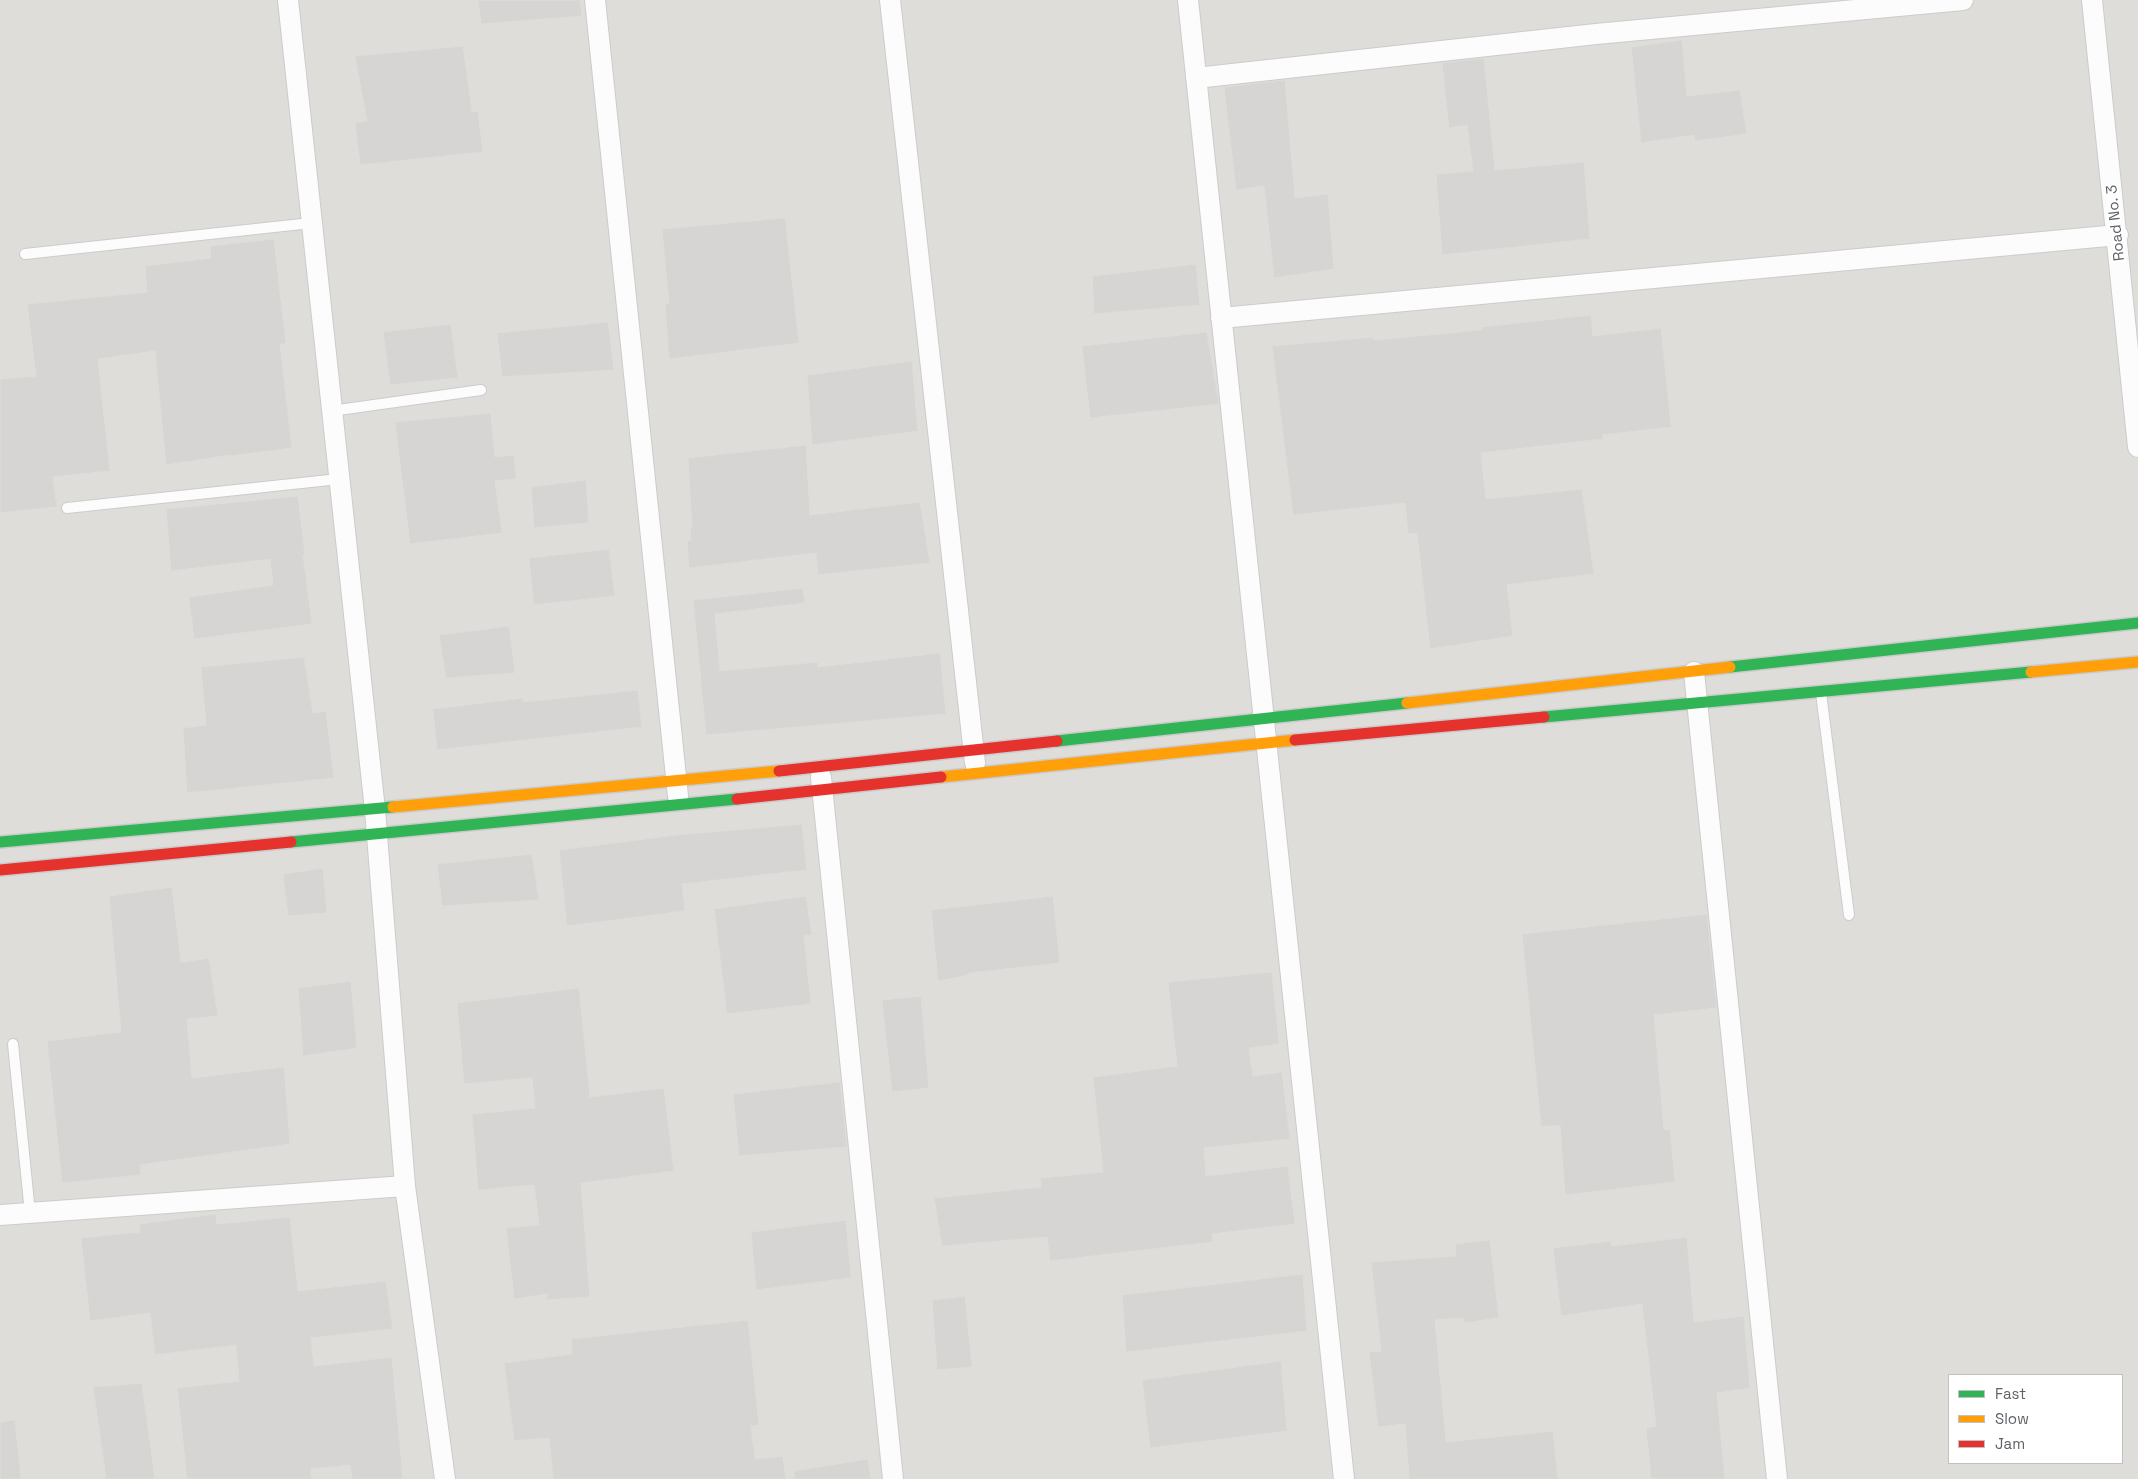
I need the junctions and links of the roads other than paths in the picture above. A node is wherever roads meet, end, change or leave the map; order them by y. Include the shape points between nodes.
1 (288, 0) edge
2 (595, 0) edge
3 (890, 0) edge
4 (1188, 0) edge
5 (1963, 0) edge
6 (2092, 0) edge
7 (1196, 78) junction
8 (311, 223) junction
9 (2118, 235) junction
10 (24, 254) dead end
11 (1221, 318) junction
12 (481, 390) dead end
13 (331, 411) junction
14 (2138, 447) edge
15 (339, 479) junction
16 (67, 508) dead end
17 (2138, 624) edge
18 (2138, 662) edge
19 (1694, 672) junction
20 (1617, 688) junction
21 (1821, 693) junction
22 (1698, 704) junction
23 (1619, 712) junction
24 (1264, 718) junction
25 (1267, 743) junction
26 (973, 750) junction
27 (820, 766) junction
28 (977, 774) junction
29 (677, 782) junction
30 (823, 790) junction
31 (679, 805) junction
32 (374, 810) junction
33 (377, 835) junction
34 (0, 842) edge
35 (100, 846) junction
36 (0, 870) edge
37 (1850, 915) dead end
38 (13, 1044) dead end
39 (405, 1186) junction
40 (30, 1213) junction
41 (0, 1215) edge
42 (445, 1479) edge
43 (893, 1479) edge
44 (1344, 1479) edge
45 (1777, 1479) edge

1 - 8 street
2 - 29 street
3 - 26 street
4 - 7 street
5 - 7 street via 1596,34
6 - 9 street, Road No. 3
7 - 11 street
8 - 10 lane
8 - 13 street
9 - 11 street
9 - 14 street, Road No. 3
11 - 24 street
12 - 13 lane
13 - 15 street
15 - 16 lane
15 - 32 street
17 - 19 main road
18 - 21 main road
19 - 20 main road
19 - 22 street
20 - 23 main road
20 - 24 main road
21 - 22 main road
21 - 37 lane
22 - 23 main road
22 - 45 street
23 - 25 main road
24 - 25 street
24 - 26 main road
25 - 28 main road
25 - 44 street
26 - 27 main road
26 - 28 street
27 - 29 main road
27 - 30 street
28 - 30 main road
29 - 31 street
29 - 32 main road
30 - 31 main road
30 - 43 street
31 - 33 main road
32 - 33 street
32 - 35 main road
33 - 35 main road
33 - 39 street
34 - 35 main road
35 - 36 main road
38 - 40 lane
39 - 40 street
39 - 42 street
40 - 41 street

